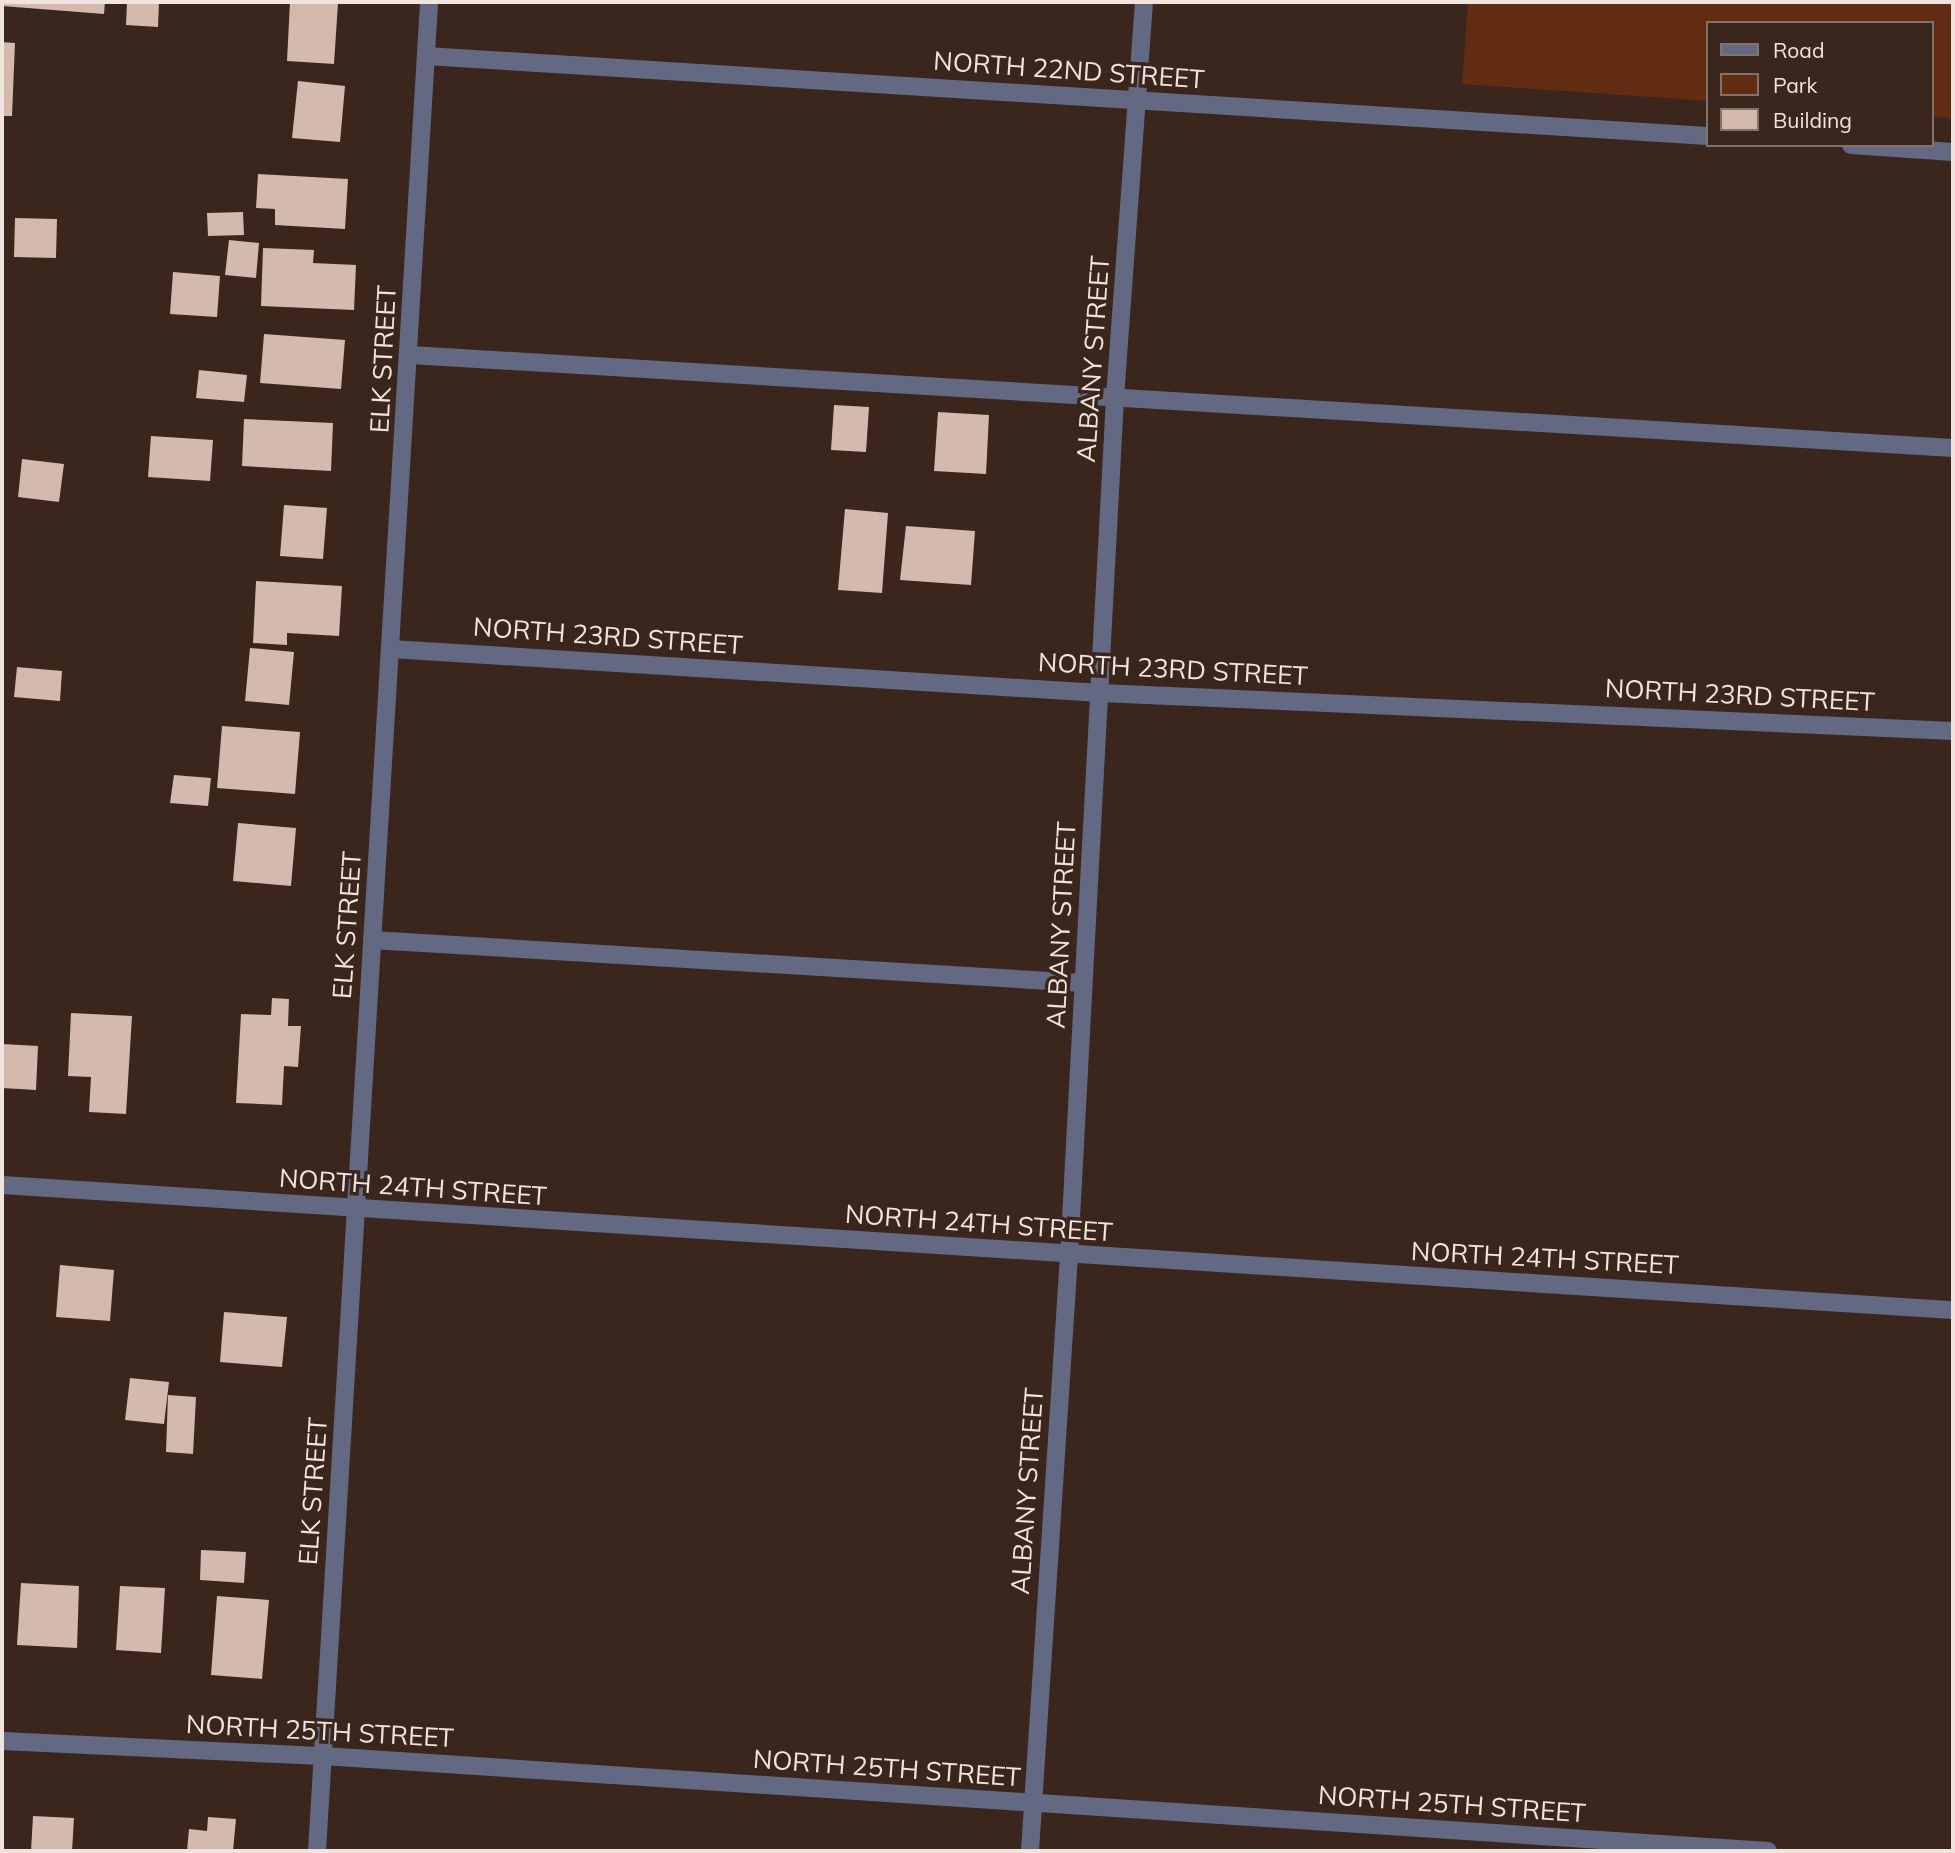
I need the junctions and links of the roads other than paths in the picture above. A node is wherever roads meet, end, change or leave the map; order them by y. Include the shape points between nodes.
1 (429, 2) edge
2 (1144, 2) edge
3 (426, 56) junction
4 (1138, 101) junction
5 (1706, 136) edge
6 (1880, 147) edge
7 (1953, 152) edge
8 (411, 355) junction
9 (1115, 397) junction
10 (1953, 448) edge
11 (391, 649) junction
12 (1101, 693) junction
13 (1953, 730) edge
14 (372, 940) junction
15 (1083, 983) junction
16 (2, 1185) edge
17 (357, 1210) junction
18 (1069, 1256) junction
19 (1953, 1310) edge
20 (2, 1741) edge
21 (323, 1756) junction
22 (1032, 1804) junction
23 (317, 1851) edge
24 (1030, 1851) edge
25 (1768, 1851) edge

1 - 3 street, ELK STREET
2 - 4 street, ALBANY STREET
3 - 4 street, NORTH 22ND STREET
3 - 8 street, ELK STREET
4 - 5 street, NORTH 22ND STREET
4 - 9 street, ALBANY STREET
6 - 7 street
8 - 9 street
8 - 11 street, ELK STREET
9 - 10 street
9 - 12 street, ALBANY STREET
11 - 12 street, NORTH 23RD STREET
11 - 14 street, ELK STREET
12 - 13 street, NORTH 23RD STREET
12 - 15 street, ALBANY STREET
14 - 15 street
14 - 17 street, ELK STREET
15 - 18 street, ALBANY STREET
16 - 17 street, NORTH 24TH STREET
17 - 18 street, NORTH 24TH STREET
17 - 21 street, ELK STREET
18 - 19 street, NORTH 24TH STREET
18 - 22 street, ALBANY STREET
20 - 21 street, NORTH 25TH STREET
21 - 22 street, NORTH 25TH STREET
21 - 23 street, ELK STREET
22 - 24 street, ALBANY STREET
22 - 25 street, NORTH 25TH STREET

